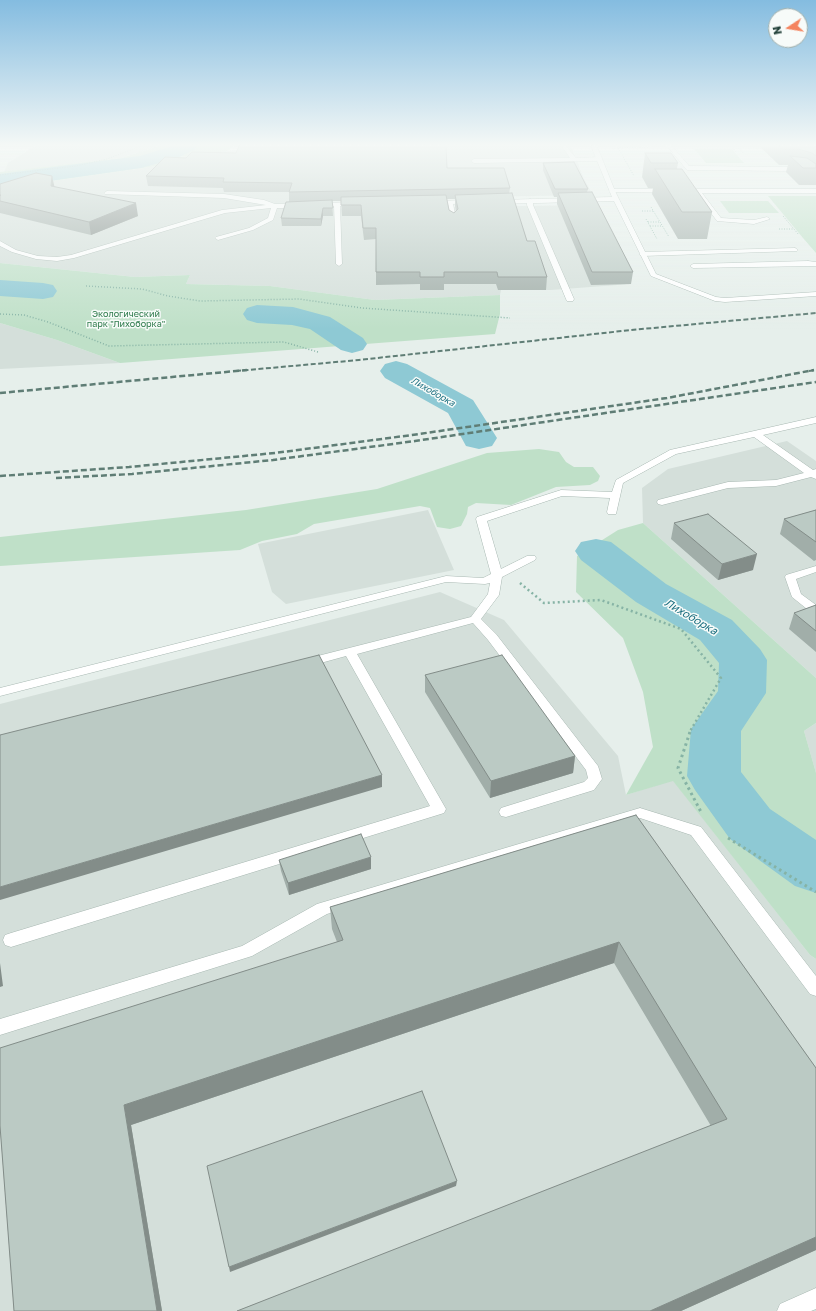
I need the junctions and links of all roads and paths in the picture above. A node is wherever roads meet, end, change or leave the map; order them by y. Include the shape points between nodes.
1 (262, 207) edge
2 (274, 207) edge
3 (337, 207) edge
4 (451, 207) edge
5 (531, 207) edge
6 (620, 207) edge
7 (710, 207) edge
8 (642, 211) dead end
9 (654, 211) edge
10 (767, 219) dead end
11 (454, 221) edge
12 (648, 222) dead end
13 (660, 222) dead end
14 (650, 226) dead end
15 (662, 226) dead end
16 (218, 238) dead end
17 (786, 242) dead end
18 (0, 243) edge
19 (795, 250) junction
20 (683, 253) junction
21 (642, 254) junction
22 (808, 263) junction
23 (339, 264) dead end
24 (816, 264) edge
25 (693, 266) junction
26 (703, 274) dead end
27 (86, 286) dead end
28 (816, 294) edge
29 (570, 299) dead end
30 (0, 314) edge
31 (510, 318) dead end
32 (318, 352) dead end
33 (816, 420) edge
34 (755, 434) junction
35 (815, 474) edge
36 (616, 495) junction
37 (662, 502) dead end
38 (612, 512) dead end
39 (531, 558) dead end
40 (816, 569) edge
41 (497, 575) junction
42 (816, 611) edge
43 (475, 619) junction
44 (350, 652) junction
45 (296, 666) edge
46 (0, 692) edge
47 (506, 812) dead end
48 (705, 819) dead end
49 (722, 834) dead end
50 (816, 892) edge
51 (11, 940) dead end
52 (816, 989) edge
53 (0, 1027) edge
54 (816, 1298) edge
55 (787, 1311) edge

1 - 18 street via 224,211 72,257 38,258 14,252
2 - 16 street via 271,219 251,229
3 - 23 street
4 - 11 street
5 - 29 street
6 - 21 street
7 - 10 street via 719,220 756,222
8 - 9 path
12 - 13 path
14 - 15 path
17 - 19 street
19 - 20 street
19 - 22 street
20 - 21 street
20 - 25 street
21 - 28 street via 653,275 714,299
22 - 24 street
22 - 25 street
25 - 26 street
27 - 31 path via 142,289 200,301 299,299 362,308
30 - 32 path via 24,315 48,322 109,346 284,342
33 - 34 street
34 - 35 street
34 - 36 street via 673,452 619,482
35 - 37 street via 776,483 728,485
36 - 38 street
36 - 41 street via 562,493 481,519
39 - 41 street
40 - 42 street via 790,577 796,595
41 - 43 street via 493,595
41 - 46 street via 485,581 446,579
41 - 48 path via 517,580 544,604 601,600 681,629 721,678 690,730 678,768
43 - 44 street
43 - 47 street via 492,637 593,769 595,779 589,786
44 - 45 street
44 - 51 street via 439,809
49 - 50 path
52 - 53 street via 696,831 640,813 322,909 246,951
54 - 55 street

